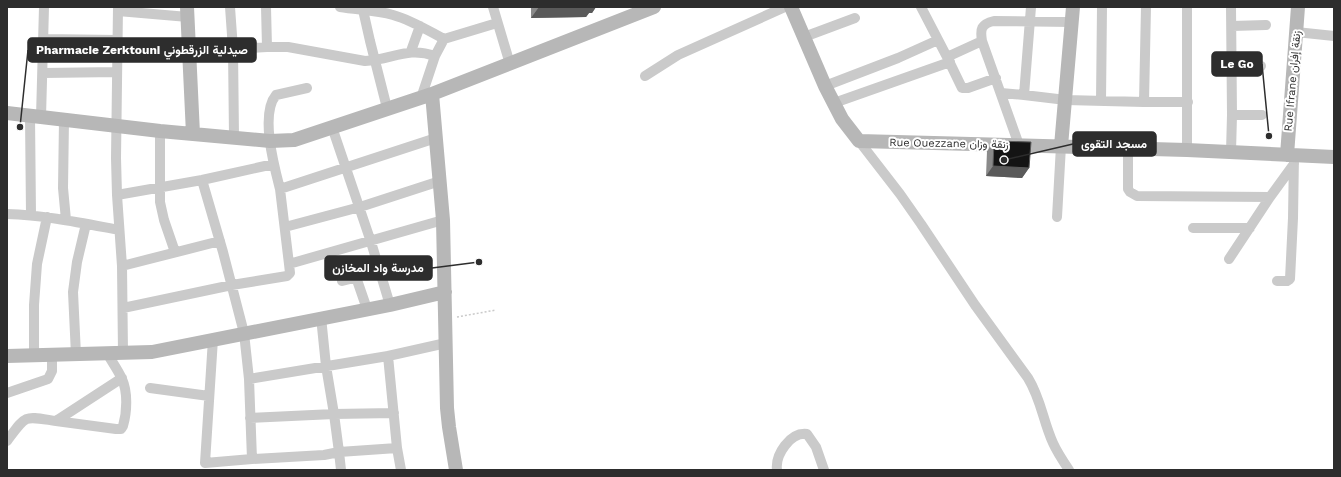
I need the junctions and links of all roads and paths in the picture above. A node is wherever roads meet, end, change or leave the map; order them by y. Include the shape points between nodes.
1 (44, 7) edge
2 (230, 7) edge
3 (266, 7) edge
4 (340, 7) edge
5 (492, 7) edge
6 (654, 7) edge
7 (785, 7) edge
8 (791, 7) edge
9 (921, 7) edge
10 (1031, 7) edge
11 (1073, 7) edge
12 (1102, 7) edge
13 (1146, 7) edge
14 (1187, 7) edge
15 (1232, 7) edge
16 (1298, 7) edge
17 (118, 9) edge
18 (363, 10) junction
19 (393, 11) edge
20 (188, 12) edge
21 (855, 18) dead end
22 (1030, 21) junction
23 (1072, 22) junction
24 (497, 23) junction
25 (1266, 25) dead end
26 (420, 26) junction
27 (1232, 26) junction
28 (1296, 32) junction
29 (1334, 36) edge
30 (804, 37) junction
31 (43, 39) junction
32 (444, 39) junction
33 (118, 40) junction
34 (938, 40) junction
35 (982, 41) junction
36 (267, 47) junction
37 (233, 49) junction
38 (411, 51) junction
39 (435, 56) junction
40 (948, 60) junction
41 (375, 61) junction
42 (510, 64) junction
43 (1261, 66) dead end
44 (1232, 67) junction
45 (117, 72) junction
46 (43, 73) junction
47 (645, 76) dead end
48 (996, 78) junction
49 (825, 86) junction
50 (307, 88) dead end
51 (1001, 93) junction
52 (1024, 95) junction
53 (426, 96) junction
54 (1066, 100) junction
55 (1102, 101) junction
56 (1144, 102) junction
57 (1188, 102) junction
58 (834, 103) junction
59 (388, 108) junction
60 (7, 113) edge
61 (1232, 115) junction
62 (1262, 115) dead end
63 (36, 117) junction
64 (64, 120) junction
65 (116, 126) junction
66 (332, 127) junction
67 (160, 131) junction
68 (193, 134) junction
69 (234, 138) junction
70 (436, 138) junction
71 (270, 141) junction
72 (859, 141) junction
73 (1019, 145) junction
74 (1061, 146) junction
75 (1128, 148) junction
76 (1187, 150) junction
77 (1230, 152) junction
78 (1334, 157) edge
79 (1292, 158) junction
80 (274, 164) junction
81 (347, 168) junction
82 (202, 180) junction
83 (440, 181) junction
84 (160, 188) junction
85 (280, 189) junction
86 (117, 195) junction
87 (1270, 197) junction
88 (360, 206) junction
89 (7, 214) edge
90 (31, 215) junction
91 (1056, 216) dead end
92 (47, 217) junction
93 (66, 220) junction
94 (443, 220) junction
95 (86, 224) junction
96 (285, 227) junction
97 (1193, 228) dead end
98 (1250, 228) junction
99 (119, 230) junction
100 (220, 241) junction
101 (371, 242) junction
102 (175, 252) junction
103 (1229, 259) dead end
104 (290, 264) junction
105 (122, 266) junction
106 (1276, 281) dead end
107 (342, 282) dead end
108 (232, 285) junction
109 (445, 292) junction
110 (390, 305) junction
111 (123, 308) junction
112 (367, 309) junction
113 (496, 310) dead end
114 (321, 317) junction
115 (445, 319) junction
116 (244, 333) junction
117 (213, 339) junction
118 (446, 343) junction
119 (123, 353) junction
120 (76, 354) junction
121 (107, 354) junction
122 (52, 355) junction
123 (7, 356) edge
124 (34, 356) junction
125 (388, 356) junction
126 (326, 366) junction
127 (122, 378) junction
128 (249, 379) junction
129 (150, 388) dead end
130 (7, 393) edge
131 (209, 396) junction
132 (394, 413) junction
133 (334, 414) junction
134 (250, 418) junction
135 (56, 421) junction
136 (7, 441) edge
137 (397, 448) junction
138 (339, 452) junction
139 (252, 459) junction
140 (205, 466) edge
141 (341, 470) edge
142 (401, 470) edge
143 (456, 470) edge
144 (777, 470) edge
145 (824, 470) edge
146 (1069, 470) edge

1 - 31 street
2 - 37 street
3 - 36 street
4 - 18 street
5 - 24 street
6 - 42 street
7 - 47 street via 678,55
8 - 30 street
9 - 34 street
10 - 22 street
11 - 23 street
12 - 55 street
13 - 56 street
14 - 57 street
15 - 27 street
16 - 28 street, Rue Ifrane زنقة إفران
17 - 20 street
17 - 33 street
18 - 19 street
18 - 41 street
19 - 26 street
20 - 68 street
21 - 30 street
22 - 23 street
22 - 35 street via 987,23 982,27
22 - 52 street
23 - 54 street
24 - 32 street
24 - 42 street
25 - 27 street
26 - 32 street
26 - 38 street
27 - 44 street
28 - 29 street
28 - 79 street, Rue Ifrane زنقة إفران
30 - 49 street
31 - 33 street
31 - 46 street
32 - 39 street
33 - 45 street
34 - 40 street
34 - 49 street
35 - 40 street
35 - 48 street
36 - 37 street
36 - 41 street via 288,47 348,59
37 - 69 street
38 - 39 street
38 - 41 street
39 - 53 street
40 - 48 street via 962,88
40 - 58 street
41 - 59 street
42 - 53 street
43 - 44 street
44 - 61 street
45 - 46 street
45 - 65 street
46 - 63 street
48 - 51 street
49 - 58 street
50 - 71 street via 284,92 273,99 270,110
51 - 52 street
51 - 73 street
52 - 54 street
53 - 59 street
53 - 70 street
54 - 55 street
54 - 74 street
55 - 56 street
56 - 57 street
57 - 76 street
58 - 72 street via 842,119
59 - 66 street
60 - 63 street
61 - 62 street
61 - 77 street
63 - 64 street
63 - 90 street
64 - 65 street
64 - 93 street via 63,188
65 - 67 street
65 - 86 street
66 - 71 street via 294,140
66 - 81 street
67 - 68 street
67 - 84 street
68 - 69 street
69 - 71 street
70 - 81 street
70 - 83 street
71 - 80 street
72 - 73 street, Rue Ouezzane زنقة وزان
72 - 146 street via 909,206 975,305 1028,378 1041,405 1052,441
73 - 74 street, Rue Ouezzane زنقة وزان
74 - 75 street, Rue Ouezzane زنقة وزان
74 - 91 street
75 - 76 street, Rue Ouezzane زنقة وزان
75 - 87 street via 1128,189 1137,196
76 - 77 street, Rue Ouezzane زنقة وزان
77 - 79 street, Rue Ouezzane زنقة وزان
78 - 79 street, Rue Ouezzane زنقة وزان
79 - 87 street
79 - 106 street via 1290,279
80 - 82 street
80 - 85 street
81 - 85 street
81 - 88 street
82 - 84 street
82 - 100 street
83 - 88 street
83 - 94 street
84 - 86 street
84 - 102 street via 164,220
85 - 96 street
86 - 99 street
87 - 98 street
88 - 96 street
88 - 101 street
89 - 90 street
90 - 92 street
92 - 93 street
92 - 124 street via 37,264
93 - 95 street
94 - 101 street
94 - 109 street
95 - 99 street
95 - 120 street via 73,292
96 - 104 street
97 - 98 street
98 - 103 street
99 - 105 street
100 - 102 street
100 - 108 street
101 - 104 street
101 - 110 street
102 - 105 street
104 - 108 street via 290,274 287,276
105 - 111 street
107 - 112 street via 357,280
108 - 111 street
108 - 116 street
109 - 110 street
109 - 115 street
110 - 112 street
111 - 119 street
112 - 114 street
113 - 115 path
114 - 116 street
114 - 126 street
115 - 118 street
116 - 117 street
116 - 128 street
117 - 119 street via 152,352
117 - 131 street
118 - 125 street
118 - 143 street via 447,408
119 - 121 street
120 - 121 street
120 - 122 street
121 - 127 street
122 - 124 street
122 - 130 street via 52,371 48,379
123 - 124 street
125 - 126 street
125 - 132 street
126 - 128 street
126 - 133 street
127 - 135 street
127 - 135 street via 126,402 121,429
128 - 134 street
129 - 131 street
131 - 140 street
132 - 133 street
132 - 137 street
133 - 134 street
133 - 138 street
134 - 139 street
135 - 136 street via 26,418
137 - 138 street
137 - 142 street
138 - 139 street
138 - 141 street
139 - 140 street
144 - 145 street via 776,463 781,451 791,439 802,433 807,434 816,447

